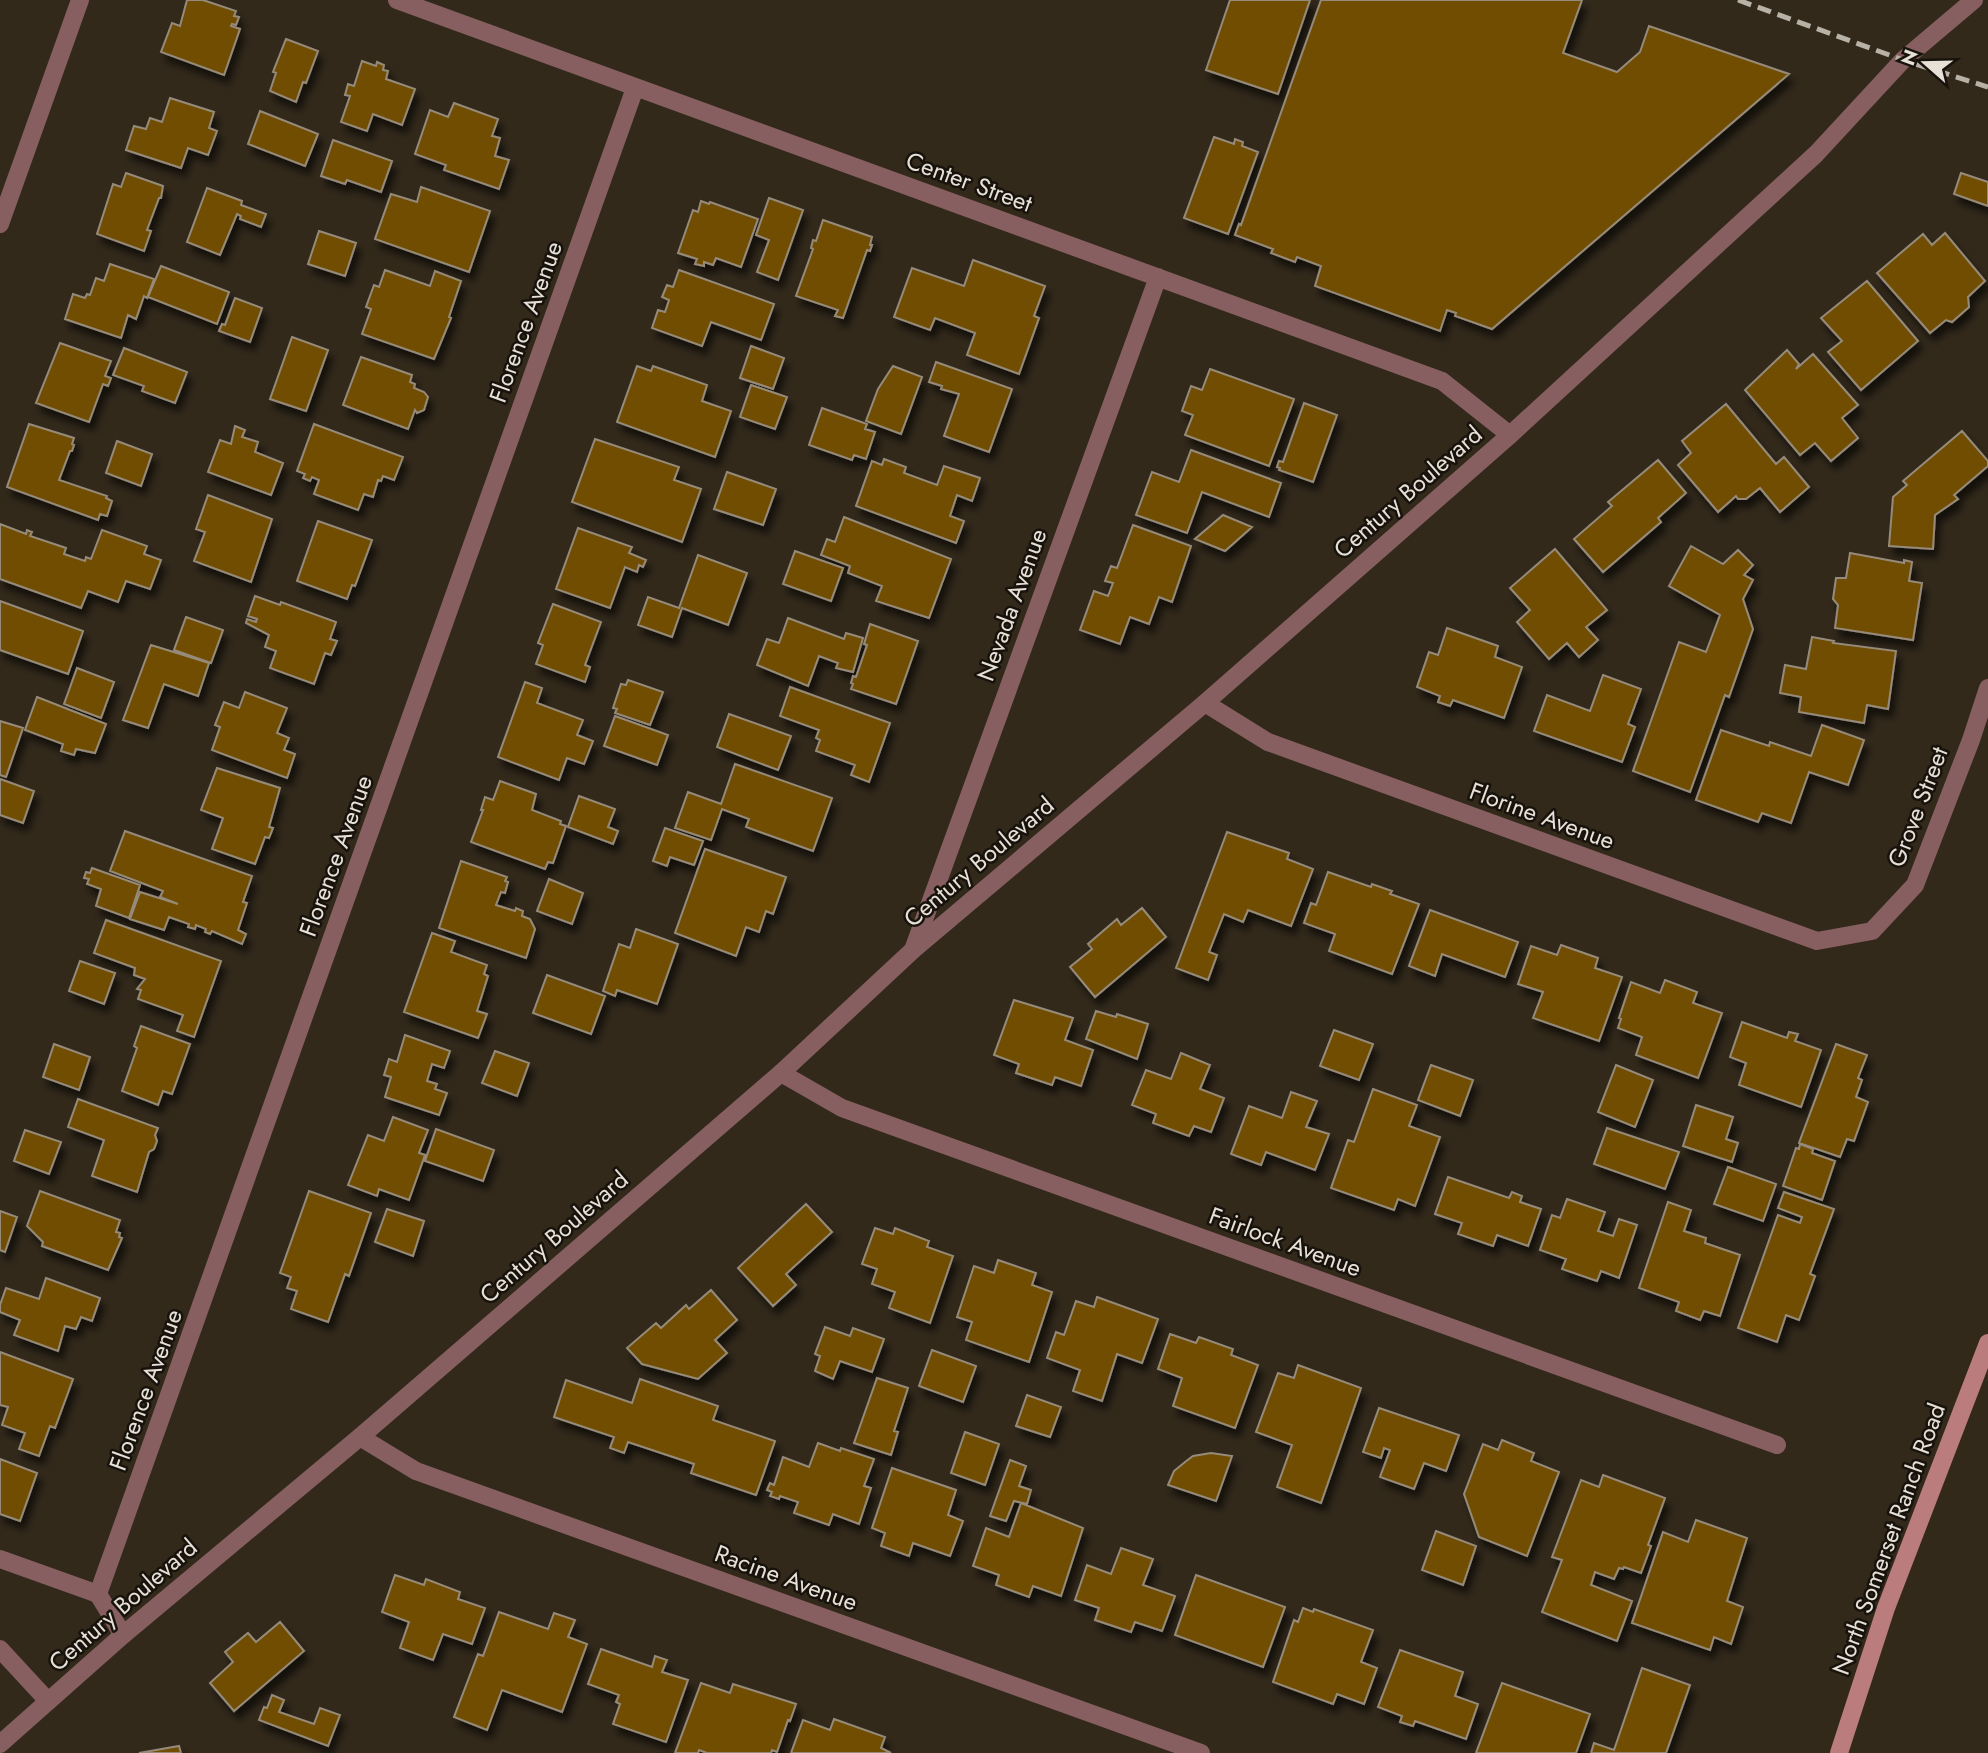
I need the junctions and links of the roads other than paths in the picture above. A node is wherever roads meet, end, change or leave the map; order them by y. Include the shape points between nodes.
1 (80, 0) edge
2 (397, 0) edge
3 (1973, 0) edge
4 (635, 88) junction
5 (0, 224) edge
6 (1158, 277) junction
7 (1510, 435) junction
8 (1988, 688) edge
9 (1205, 704) junction
10 (1872, 931) joint
11 (913, 950) junction
12 (781, 1073) junction
13 (1988, 1343) edge
14 (360, 1437) junction
15 (1777, 1445) dead end
16 (0, 1559) edge
17 (98, 1594) junction
18 (123, 1635) junction
19 (0, 1649) edge
20 (48, 1701) junction
21 (0, 1744) edge
22 (1201, 1753) edge
23 (1839, 1753) edge

1 - 5 street
2 - 4 street, Center Street
3 - 7 street, Century Boulevard via 1903,60 1816,155
4 - 6 street, Center Street
4 - 17 street, Florence Avenue
6 - 7 street, Center Street via 1442,381
6 - 11 street, Nevada Avenue
7 - 9 street, Century Boulevard
8 - 10 street, Grove Street via 1915,885
9 - 10 street, Florine Avenue via 1268,742 1817,941
9 - 11 street, Century Boulevard
11 - 12 street, Century Boulevard
12 - 14 street, Century Boulevard
12 - 15 street, Fairlock Avenue via 842,1108
13 - 23 main road, North Somerset Ranch Road via 1886,1608
14 - 18 street, Century Boulevard
14 - 22 street, Racine Avenue via 416,1471
16 - 17 street
17 - 18 street
18 - 20 street, Century Boulevard
19 - 20 street
20 - 21 street, Century Boulevard

